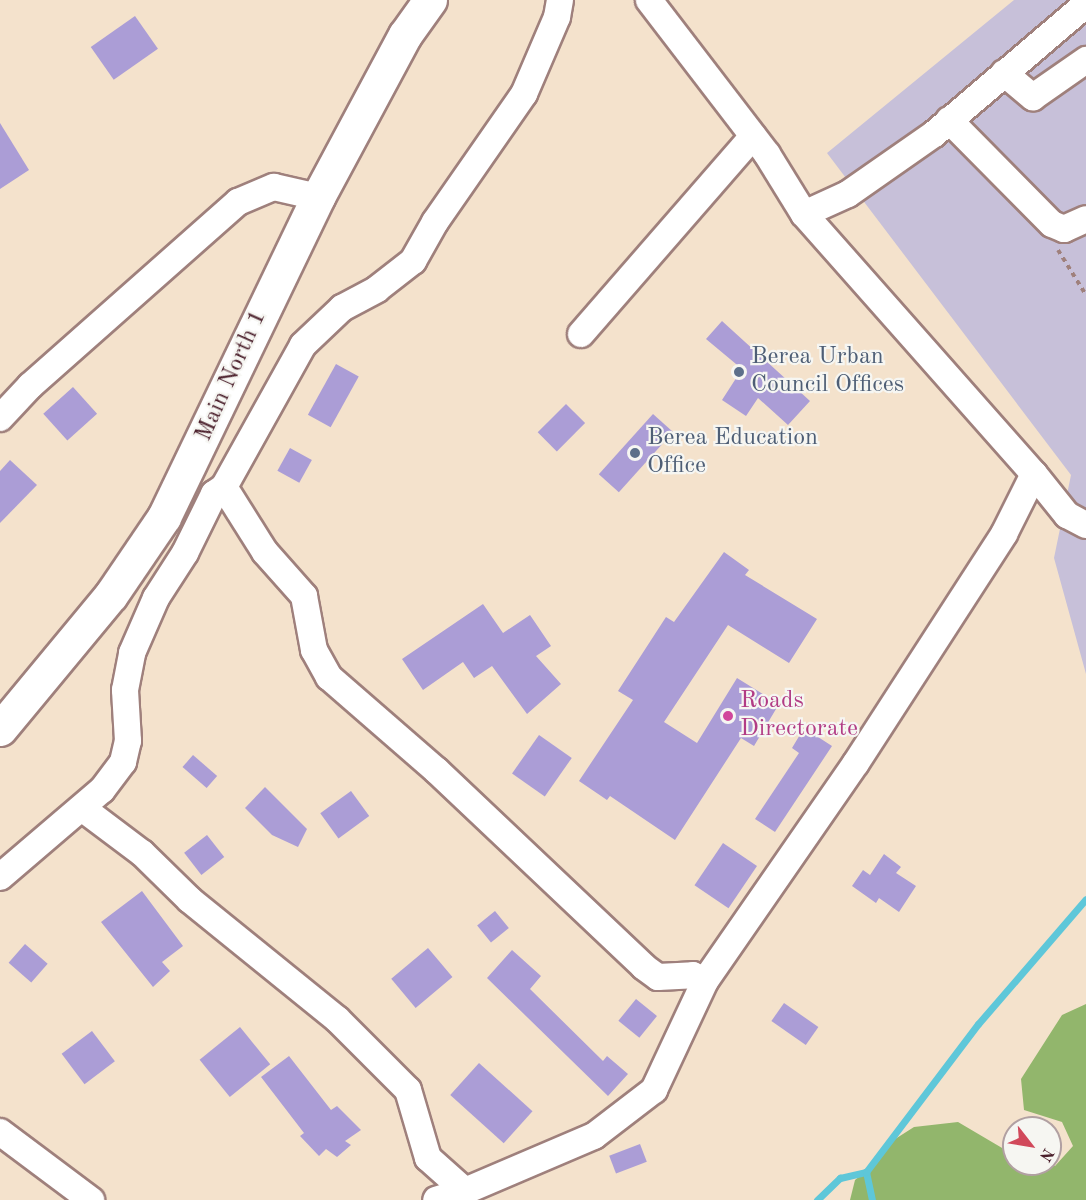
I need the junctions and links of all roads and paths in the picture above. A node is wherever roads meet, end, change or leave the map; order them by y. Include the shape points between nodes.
1 (430, 0) edge
2 (560, 0) edge
3 (650, 0) edge
4 (1086, 4) edge
5 (1086, 60) edge
6 (1005, 73) junction
7 (949, 120) junction
8 (753, 136) junction
9 (318, 196) junction
10 (804, 214) junction
11 (1086, 219) edge
12 (1052, 224) junction
13 (1086, 295) edge
14 (581, 334) dead end
15 (0, 418) edge
16 (1034, 474) junction
17 (224, 487) junction
18 (1086, 525) edge
19 (0, 729) edge
20 (82, 808) junction
21 (0, 877) edge
22 (705, 981) junction
23 (0, 1132) edge
24 (465, 1191) junction
25 (90, 1200) edge
26 (436, 1200) edge

1 - 9 main road, Main North 1 via 405,35
2 - 17 street via 557,17 524,94 435,222 413,261 377,289 342,308 303,345
3 - 8 street
4 - 6 street
5 - 6 street via 1033,97
6 - 7 street
7 - 10 street via 848,194
7 - 12 street
8 - 10 street
8 - 14 street
9 - 15 street via 274,187 238,202 30,386
9 - 19 main road, Main North 1 via 164,517 111,595
10 - 16 street
11 - 12 street via 1064,229
12 - 13 path via 1058,253
16 - 18 street via 1067,515
16 - 22 street via 1004,534 856,763
17 - 20 street via 214,494 185,553 156,598 132,653 125,690 128,741 123,762
17 - 22 street via 265,552 304,596 314,650 329,677 445,777 644,967 658,976 693,975
20 - 21 street
20 - 24 street via 142,853 190,900 337,1019 408,1090 428,1158
22 - 24 street via 654,1090 594,1136
23 - 25 street
24 - 26 street

